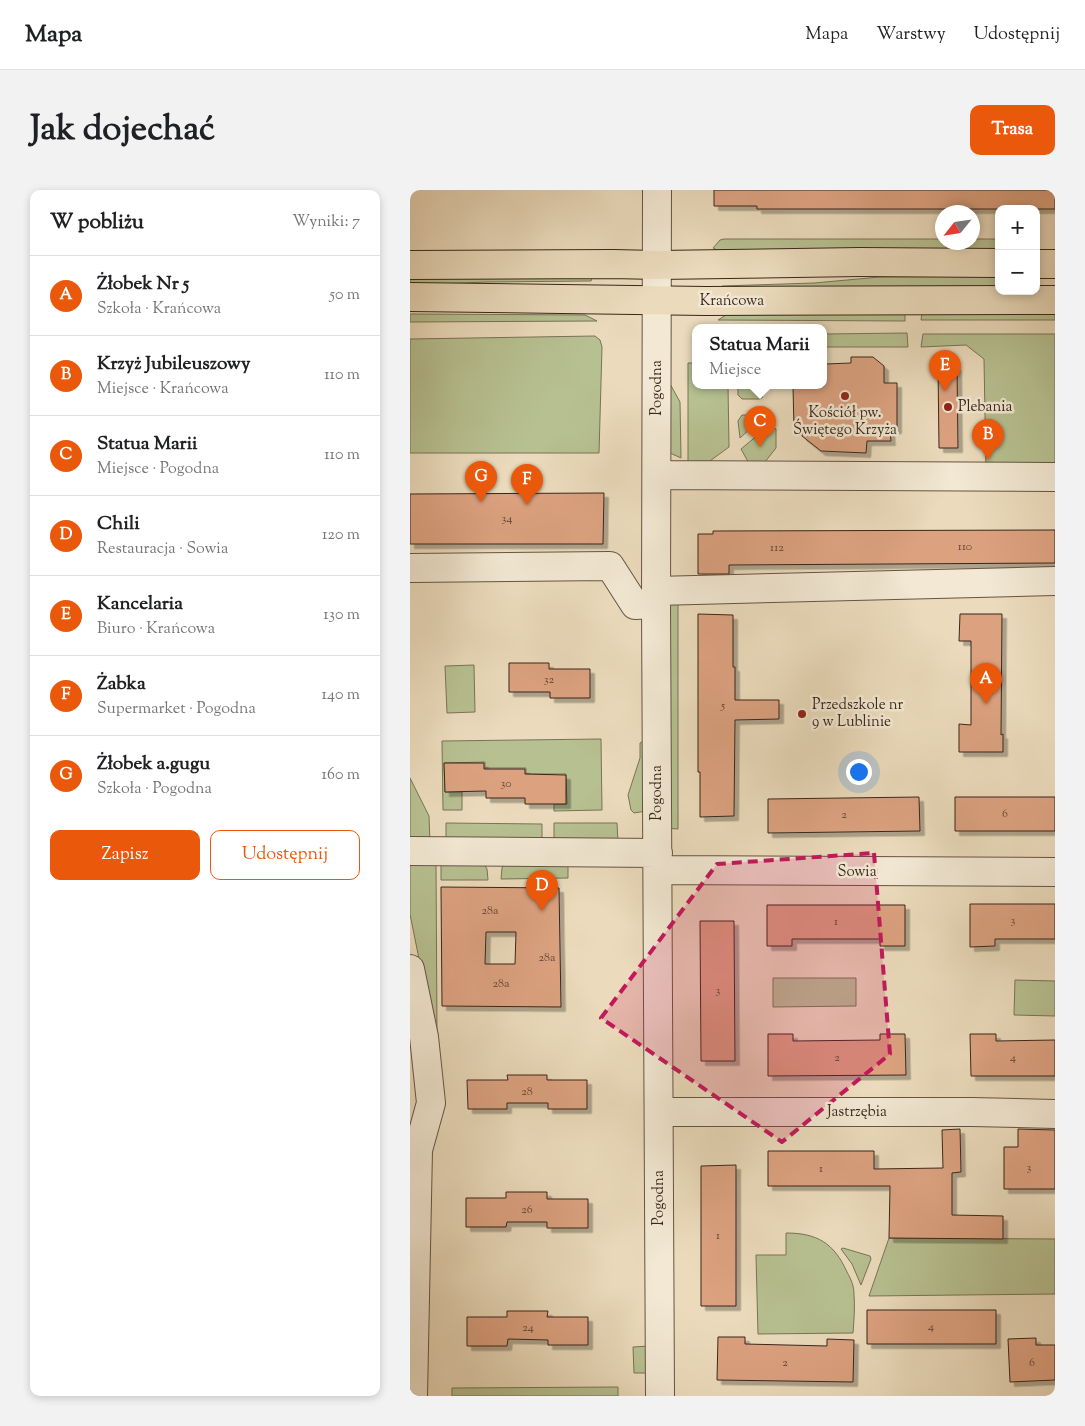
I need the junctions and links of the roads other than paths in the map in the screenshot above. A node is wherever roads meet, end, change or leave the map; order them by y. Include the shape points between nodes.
1 (657, 190) edge
2 (995, 263) edge
3 (1040, 264) edge
4 (1055, 264) edge
5 (410, 265) edge
6 (657, 265) junction
7 (410, 297) edge
8 (1055, 300) edge
9 (657, 301) junction
10 (657, 475) junction
11 (1055, 477) edge
12 (410, 568) edge
13 (1055, 581) edge
14 (656, 598) junction
15 (410, 851) edge
16 (658, 862) junction
17 (1055, 872) edge
18 (410, 969) edge
19 (659, 1112) junction
20 (1055, 1114) edge
21 (413, 1396) edge
22 (660, 1396) edge

1 - 6 street, Pogodna
2 - 6 main road
3 - 4 main road
5 - 6 main road
6 - 9 street, Pogodna
7 - 9 main road, Krańcowa
8 - 9 main road, Krańcowa
9 - 10 street, Pogodna
10 - 11 street
10 - 14 street, Pogodna
12 - 14 street via 610,566 635,605
13 - 14 street
14 - 16 street, Pogodna
15 - 16 street, Sowia
16 - 17 street, Sowia
16 - 19 street, Pogodna
18 - 21 street via 424,1037 431,1103 418,1150
19 - 20 street, Jastrzębia
19 - 22 street, Pogodna

